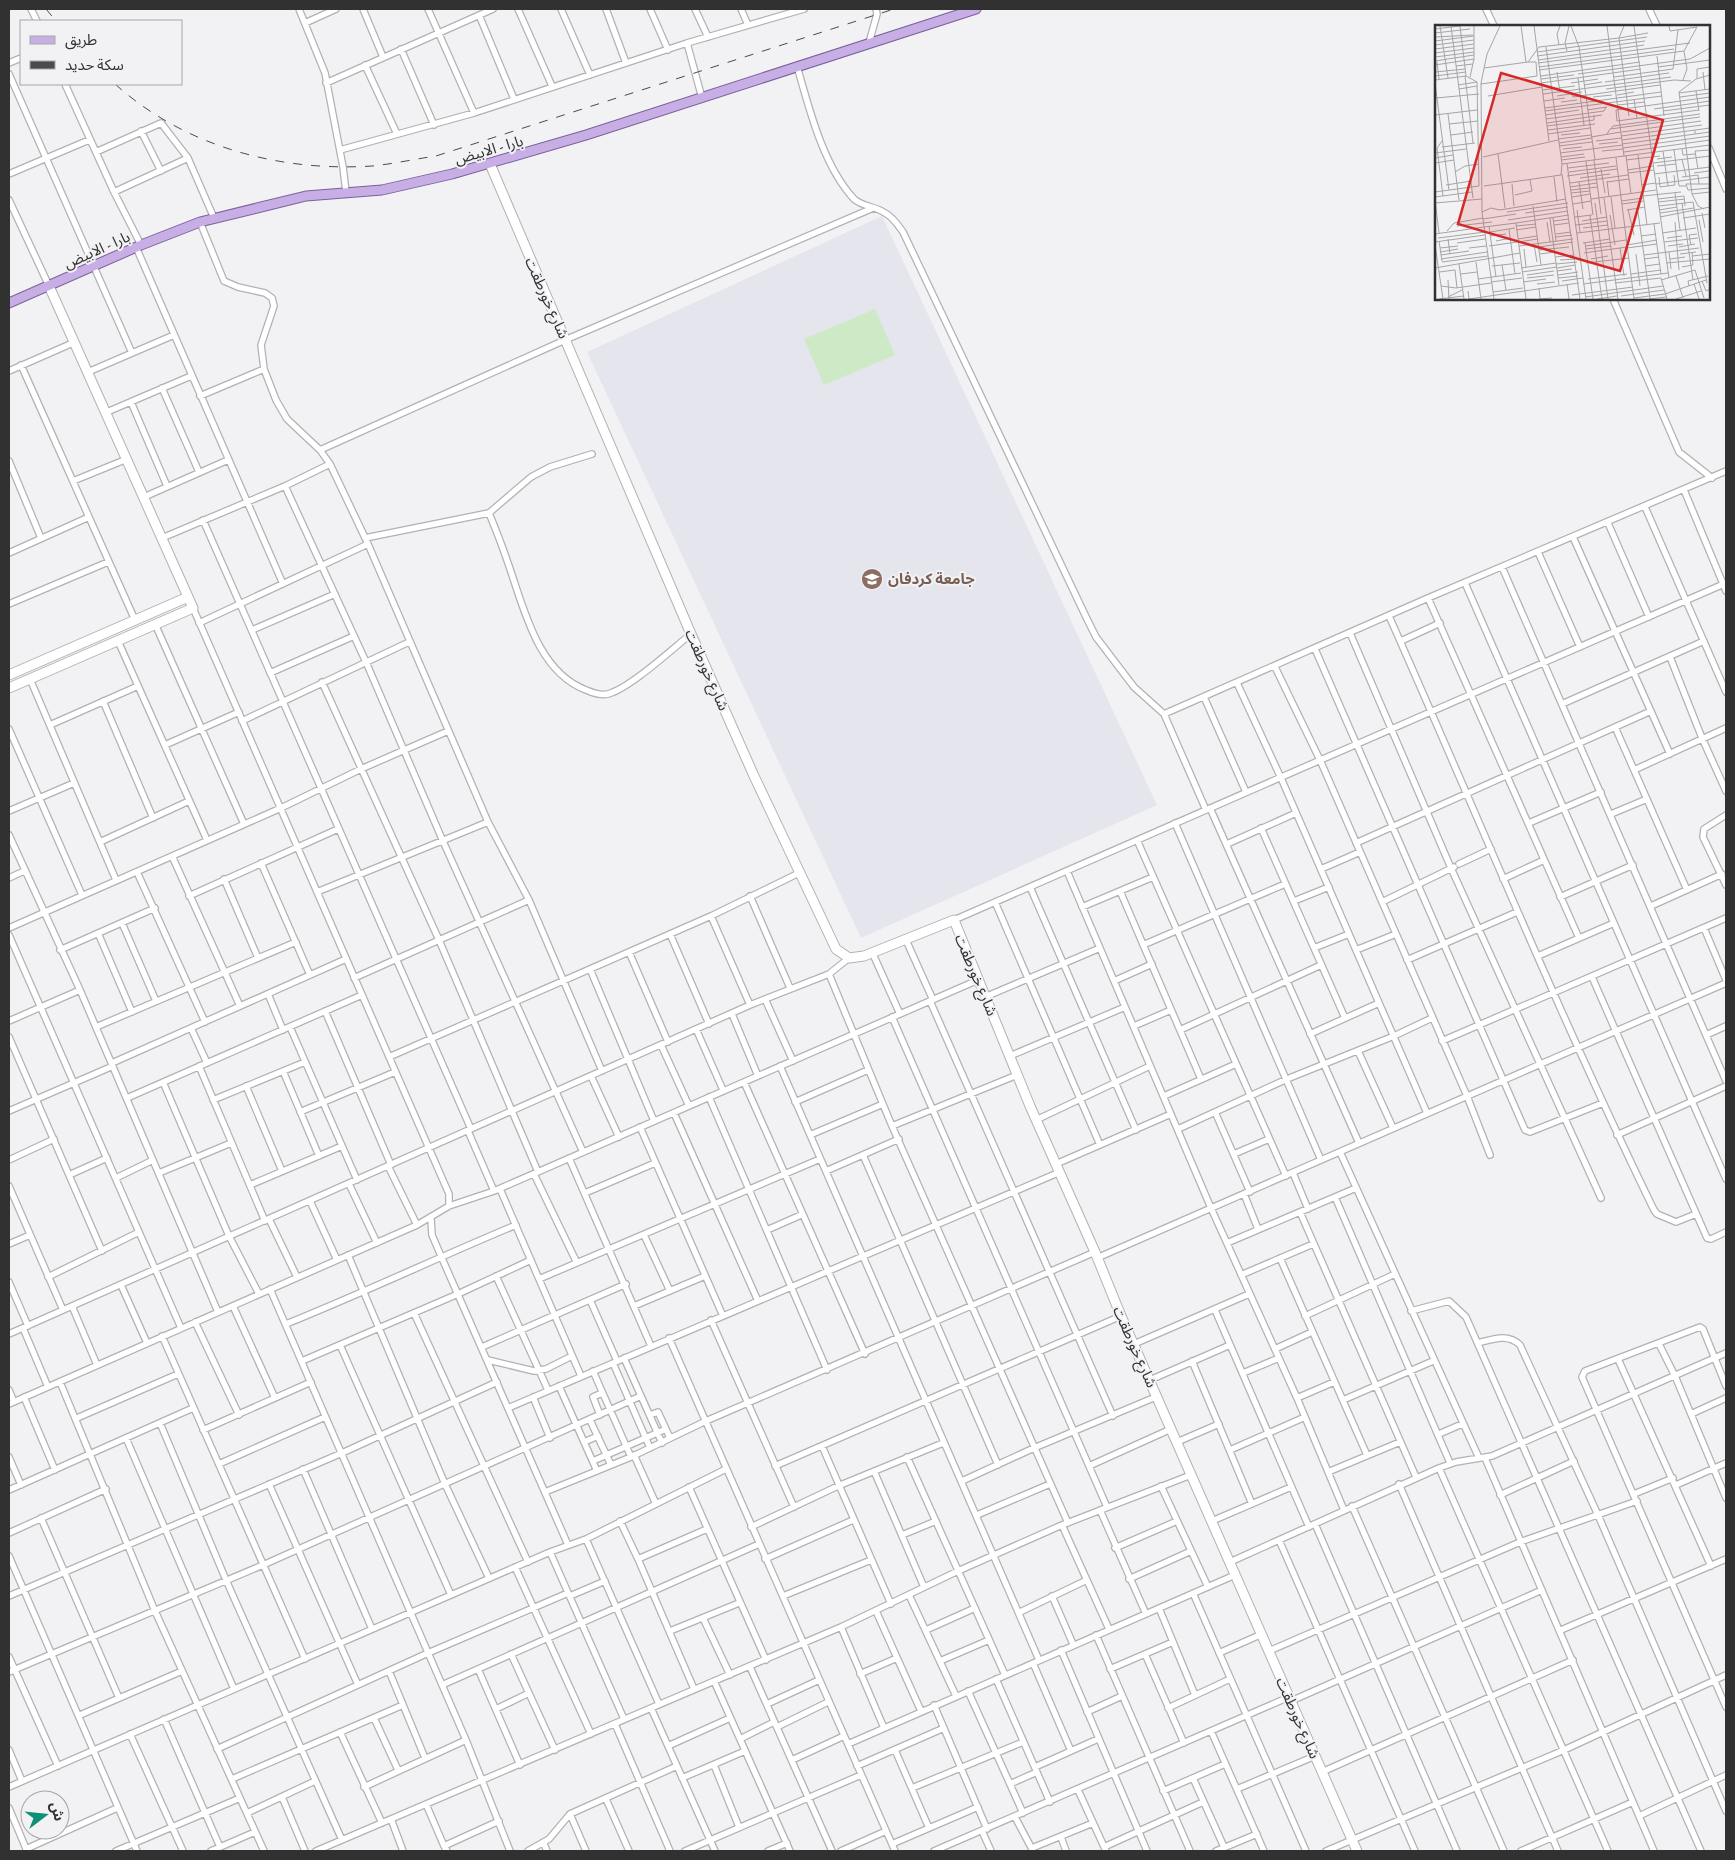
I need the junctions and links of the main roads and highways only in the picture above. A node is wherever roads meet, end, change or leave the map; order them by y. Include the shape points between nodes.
1 (976, 9) edge
2 (9, 303) edge

1 - 2 main road, بارا - الابيض via 490,164 395,188 306,196 200,222

